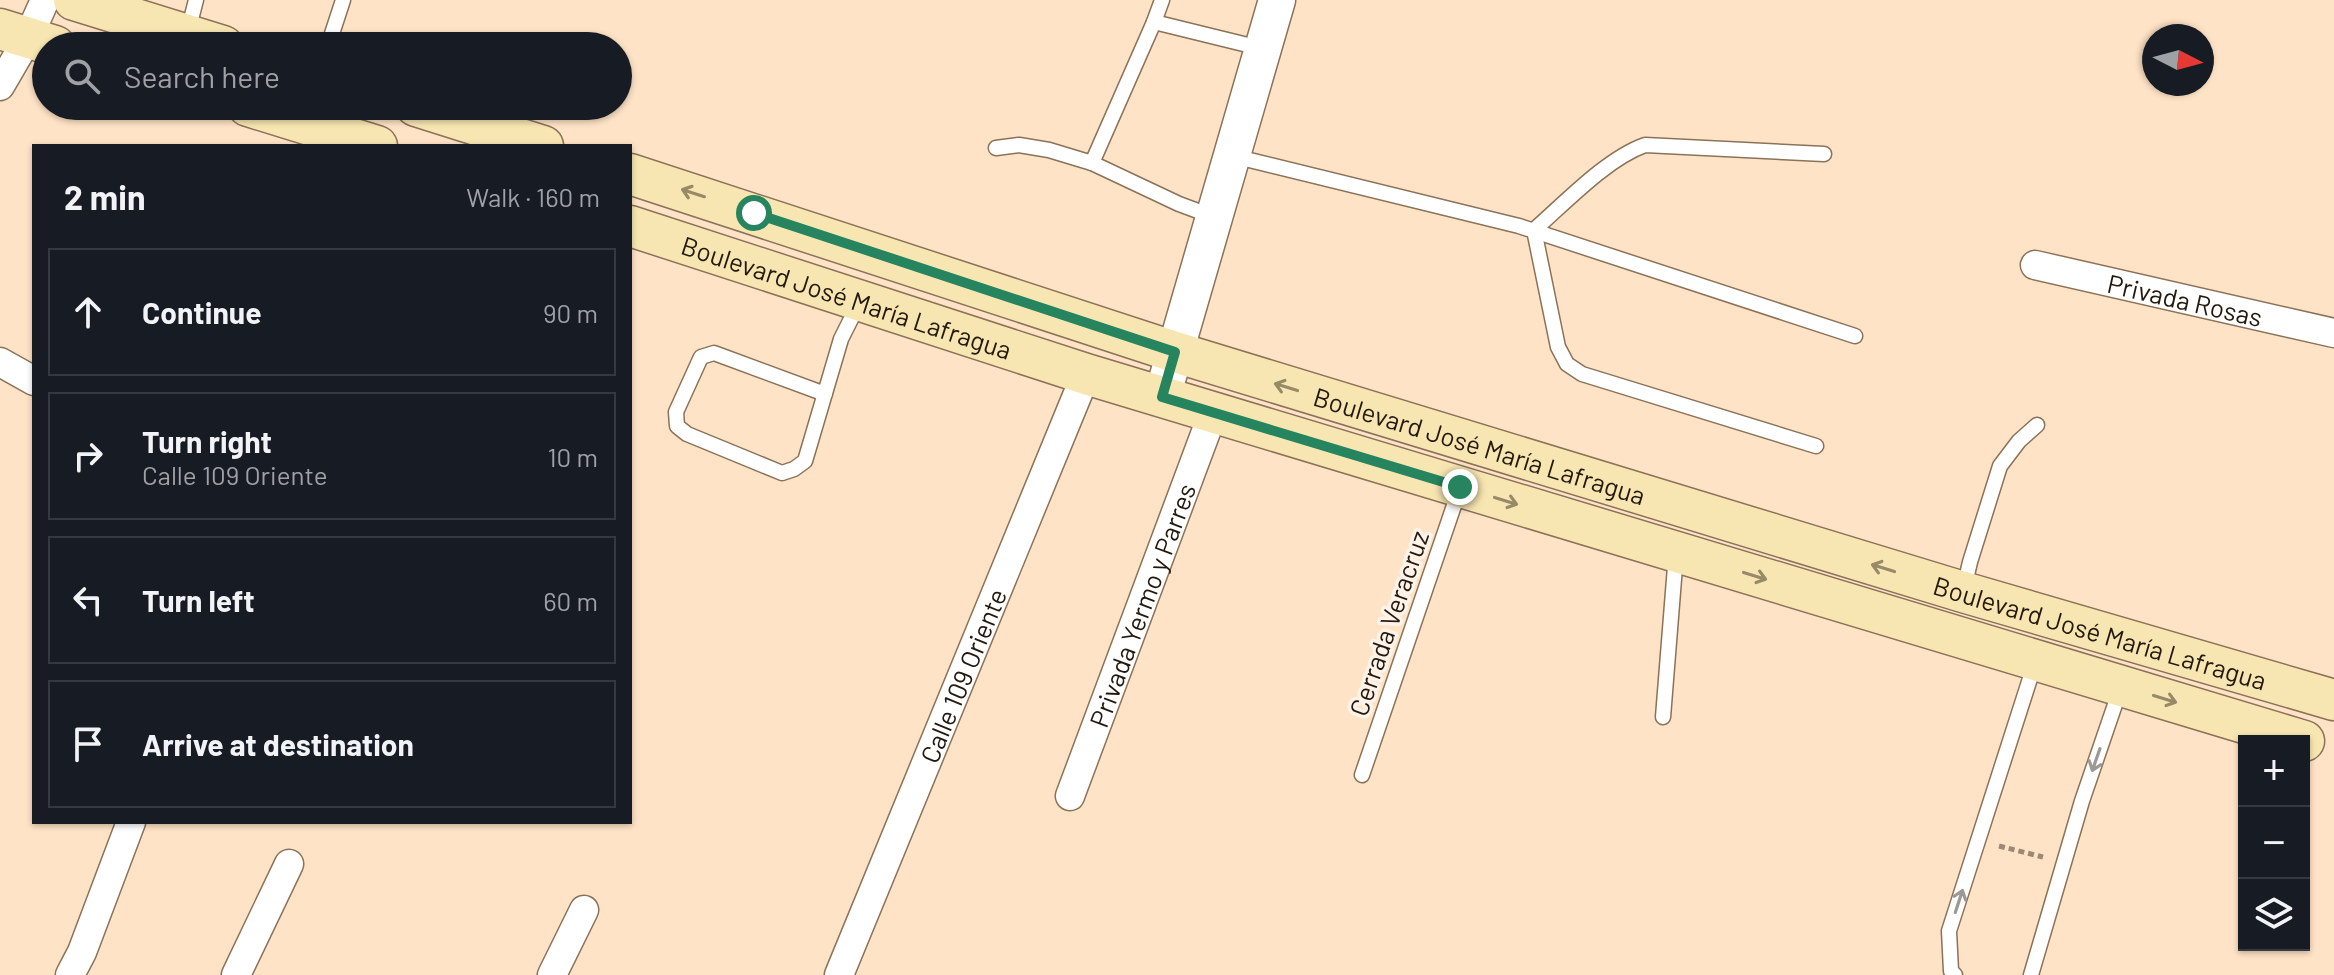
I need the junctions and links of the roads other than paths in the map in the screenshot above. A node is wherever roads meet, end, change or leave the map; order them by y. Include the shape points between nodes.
1 (45, 0) edge
2 (74, 0) edge
3 (343, 0) edge
4 (1162, 0) edge
5 (1277, 0) edge
6 (1154, 22) junction
7 (202, 27) edge
8 (333, 32) edge
9 (28, 38) edge
10 (1265, 49) junction
11 (0, 86) edge
12 (293, 120) edge
13 (460, 120) edge
14 (371, 144) edge
15 (537, 144) edge
16 (996, 148) dead end
17 (1824, 154) dead end
18 (1232, 156) junction
19 (1092, 163) junction
20 (632, 175) edge
21 (1215, 217) junction
22 (632, 227) edge
23 (1534, 230) junction
24 (2035, 265) dead end
25 (861, 299) junction
26 (2334, 333) edge
27 (1855, 336) dead end
28 (1175, 352) junction
29 (0, 362) edge
30 (1086, 374) junction
31 (32, 380) edge
32 (825, 394) junction
33 (1162, 397) junction
34 (1213, 413) junction
35 (2037, 425) dead end
36 (1816, 446) dead end
37 (1460, 487) junction
38 (1676, 553) junction
39 (1963, 592) junction
40 (2035, 660) junction
41 (2121, 686) junction
42 (2334, 700) edge
43 (1663, 717) dead end
44 (2284, 735) edge
45 (2310, 743) edge
46 (2334, 750) edge
47 (1362, 775) dead end
48 (1070, 796) dead end
49 (130, 824) edge
50 (289, 864) dead end
51 (584, 910) dead end
52 (70, 975) edge
53 (236, 975) edge
54 (552, 975) edge
55 (839, 975) edge
56 (1955, 975) edge
57 (2031, 975) edge

1 - 9 street
2 - 7 main road
3 - 8 lane
4 - 6 lane
5 - 10 street
6 - 10 lane
6 - 19 lane
9 - 11 street
10 - 18 street
12 - 14 main road
13 - 15 main road
16 - 19 lane via 1019,145
17 - 23 lane via 1645,145 1614,160
18 - 21 street
18 - 23 lane
19 - 21 lane
28 -> 20 main road, Boulevard José María Lafragua
21 - 28 street
22 - 25 main road, Boulevard José María Lafragua
23 - 27 lane
23 - 36 lane via 1558,347 1567,364 1582,374
24 - 26 street, Privada Rosas
25 - 30 main road, Boulevard José María Lafragua
25 - 32 lane via 841,339
28 - 33 street
39 -> 28 main road, Boulevard José María Lafragua
29 - 31 street
30 - 33 main road, Boulevard José María Lafragua
30 - 55 street, Calle 109 Oriente
32 - 32 lane via 805,461 782,473 677,426 676,412 701,357 714,353
33 - 34 main road, Boulevard José María Lafragua
34 - 37 main road, Boulevard José María Lafragua
34 - 48 street, Privada Yermo y Parres
35 - 39 lane via 2000,466
37 -> 38 main road, Boulevard José María Lafragua
37 - 47 lane, Cerrada Veracruz
38 -> 40 main road, Boulevard José María Lafragua
38 - 43 lane
39 - 42 main road, Boulevard José María Lafragua
40 - 41 main road, Boulevard José María Lafragua
56 -> 40 lane via 1949,931
41 -> 44 main road, Boulevard José María Lafragua
41 -> 57 lane
45 - 46 main road, Boulevard José María Lafragua
49 - 52 street
50 - 53 street
51 - 54 street

